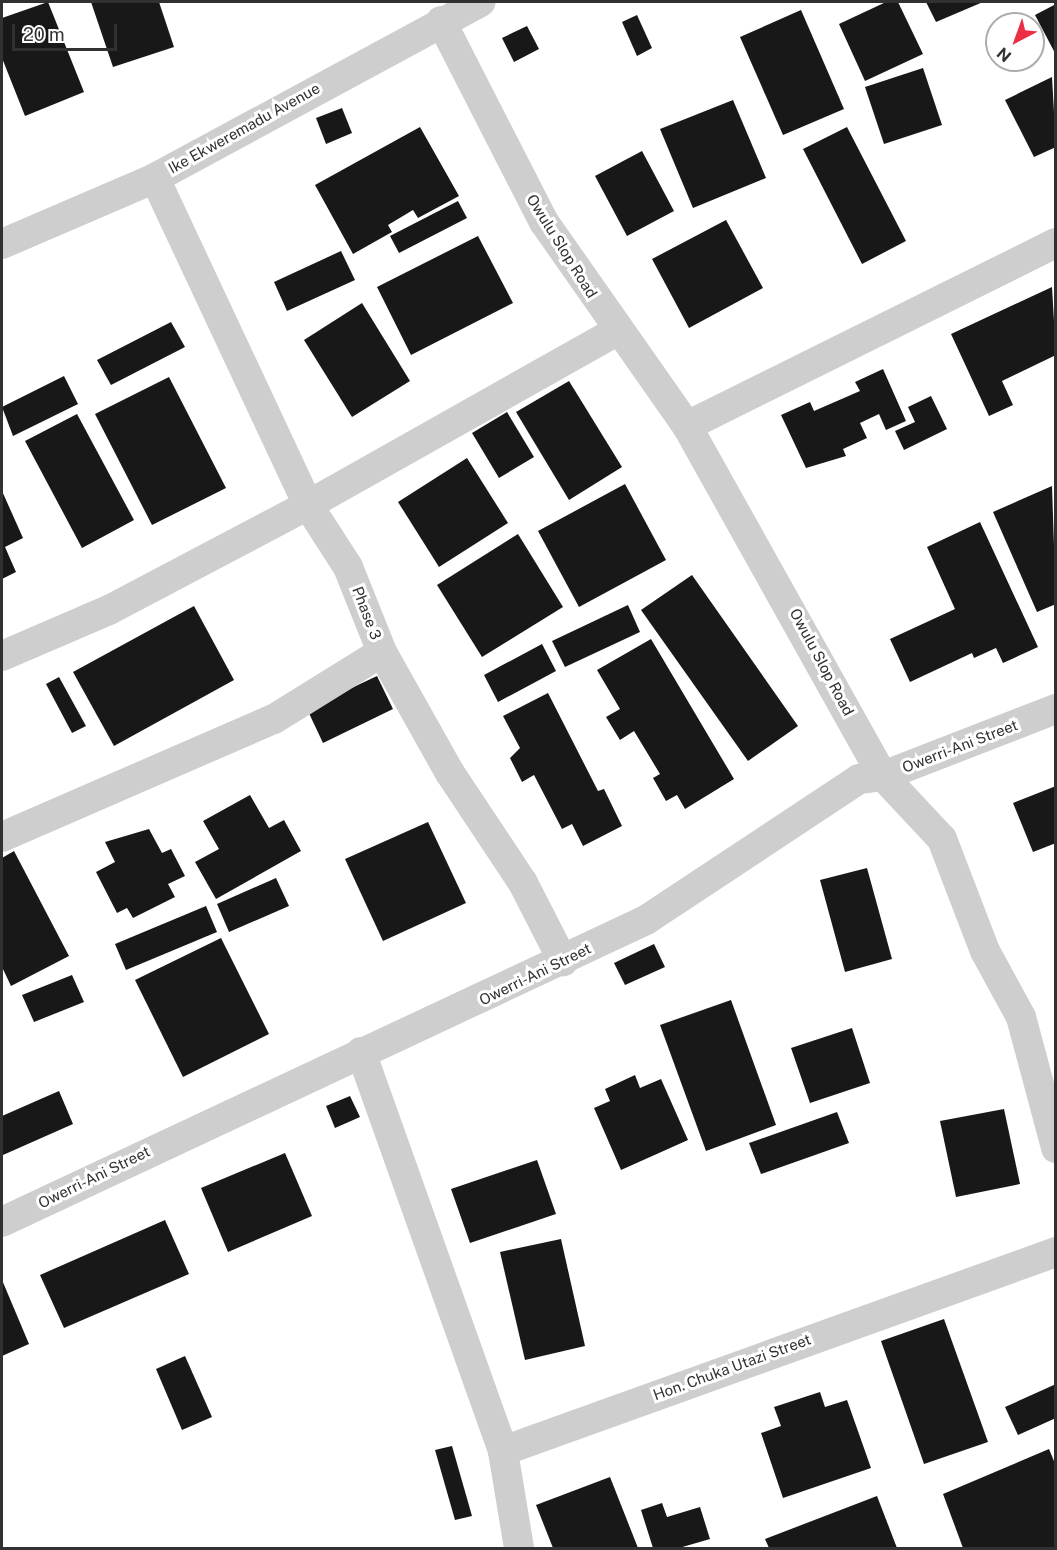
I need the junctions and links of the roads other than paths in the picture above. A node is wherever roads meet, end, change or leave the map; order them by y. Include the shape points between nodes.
1 (481, 2) edge
2 (441, 21) junction
3 (155, 178) junction
4 (3, 238) edge
5 (1056, 243) edge
6 (617, 332) junction
7 (687, 426) junction
8 (308, 505) junction
9 (381, 652) junction
10 (2, 657) edge
11 (1056, 709) edge
12 (883, 776) junction
13 (2, 837) edge
14 (562, 961) junction
15 (361, 1052) junction
16 (1056, 1148) edge
17 (2, 1222) edge
18 (1056, 1252) edge
19 (503, 1451) junction
20 (519, 1548) edge

1 - 2 street, Ike Ekweremadu Avenue
2 - 3 street, Ike Ekweremadu Avenue
2 - 6 street, Owulu Slop Road via 544,222
3 - 4 street, Ike Ekweremadu Avenue
3 - 8 street, Phase 3
5 - 7 street
6 - 7 street, Owulu Slop Road
6 - 8 street
7 - 12 street, Owulu Slop Road
8 - 9 street, Phase 3 via 348,567
8 - 10 street via 109,610
9 - 13 street, Phase 3 via 274,719
9 - 14 street via 450,773 523,883
11 - 12 street, Owerri-Ani Street
12 - 14 street, Owerri-Ani Street via 859,778 696,891
12 - 16 street, Owulu Slop Road via 942,839 985,951 1021,1017
14 - 15 street, Owerri-Ani Street
15 - 17 street, Owerri-Ani Street
15 - 19 street
18 - 19 street, Hon. Chuka Utazi Street
19 - 20 street via 505,1488

